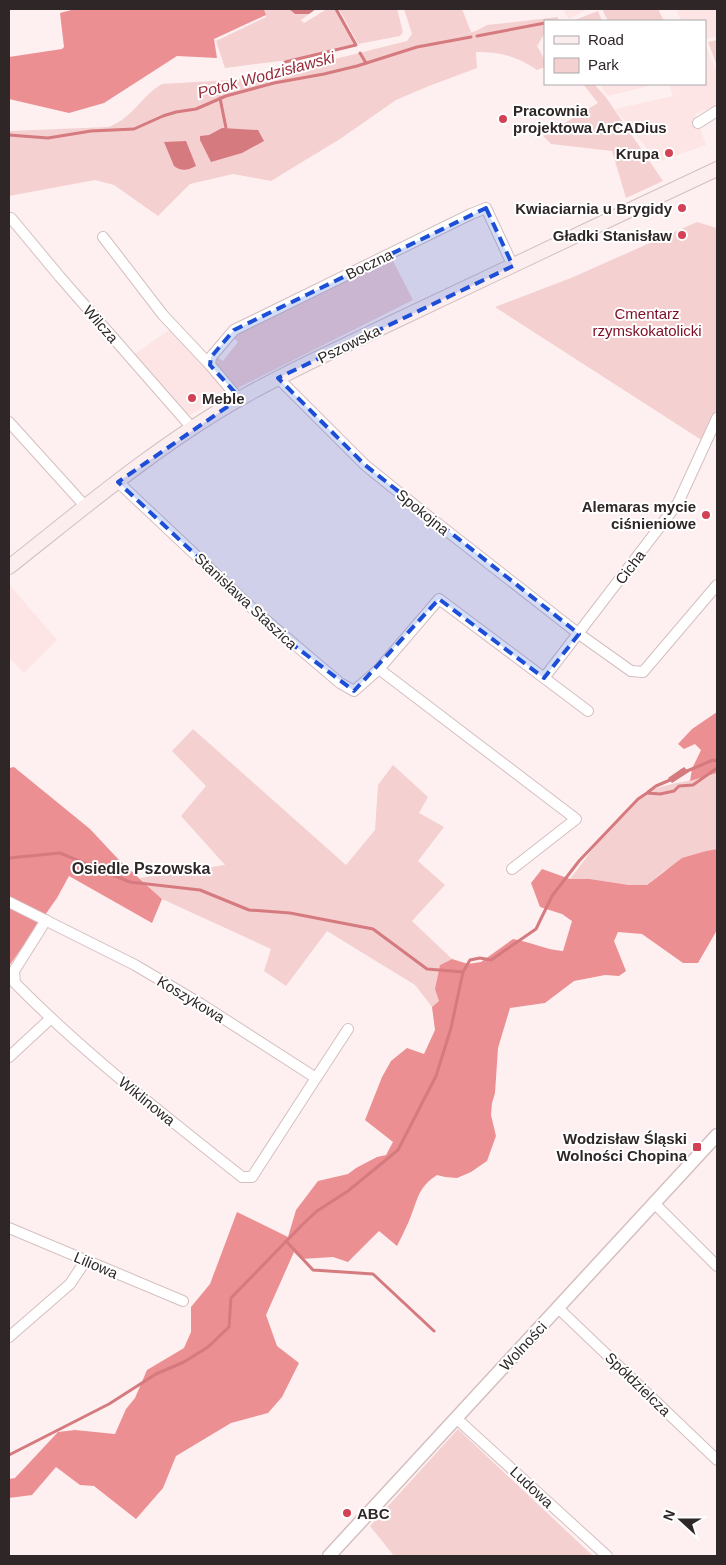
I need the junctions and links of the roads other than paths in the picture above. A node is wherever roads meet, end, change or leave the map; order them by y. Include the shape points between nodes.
1 (717, 112) edge
2 (698, 122) dead end
3 (717, 169) edge
4 (11, 218) dead end
5 (103, 237) dead end
6 (513, 266) junction
7 (210, 365) junction
8 (278, 378) junction
9 (239, 399) junction
10 (717, 418) edge
11 (9, 422) edge
12 (193, 428) junction
13 (118, 482) junction
14 (86, 507) junction
15 (9, 567) edge
16 (717, 585) edge
17 (579, 634) junction
18 (379, 669) junction
19 (544, 678) junction
20 (588, 711) dead end
21 (512, 869) dead end
22 (9, 902) edge
23 (46, 920) junction
24 (50, 1019) junction
25 (348, 1028) dead end
26 (9, 1057) edge
27 (316, 1078) junction
28 (717, 1135) edge
29 (655, 1204) junction
30 (9, 1228) edge
31 (86, 1260) junction
32 (717, 1266) edge
33 (183, 1301) dead end
34 (558, 1308) junction
35 (9, 1337) edge
36 (456, 1418) junction
37 (717, 1460) edge
38 (329, 1556) edge
39 (607, 1556) edge

1 - 2 street
3 - 6 main road, Pszowska
4 - 12 street, Wilcza
5 - 7 street via 163,315
6 - 7 street, Boczna via 486,208 234,330 211,357
6 - 8 main road, Pszowska
7 - 9 street
8 - 9 main road, Pszowska
8 - 17 street, Spokojna via 365,465
9 - 12 main road, Pszowska
10 - 17 street, Cicha via 678,504
11 - 14 street
12 - 13 main road, Pszowska
13 - 14 main road, Pszowska
13 - 18 street, Stanisława Staszica via 254,610 340,683 354,691
14 - 15 main road, Pszowska
16 - 17 street via 643,672 631,671
17 - 19 street, Cicha
18 - 19 street, Stanisława Staszica via 439,599
18 - 21 street via 576,820
19 - 20 street, Stanisława Staszica
22 - 23 street, Koszykowa
23 - 24 street, Wiklinowa via 14,971 15,983
23 - 27 street, Koszykowa via 135,965
24 - 26 street
24 - 27 street, Wiklinowa via 140,1097 242,1177 252,1178
25 - 27 street
28 - 29 street, Wolności
29 - 32 street
29 - 34 street, Wolności
30 - 31 street, Liliowa
31 - 33 street, Liliowa
31 - 35 street via 70,1284
34 - 36 street, Wolności
34 - 37 street, Spółdzielcza
36 - 38 street, Wolności
36 - 39 street, Ludowa

